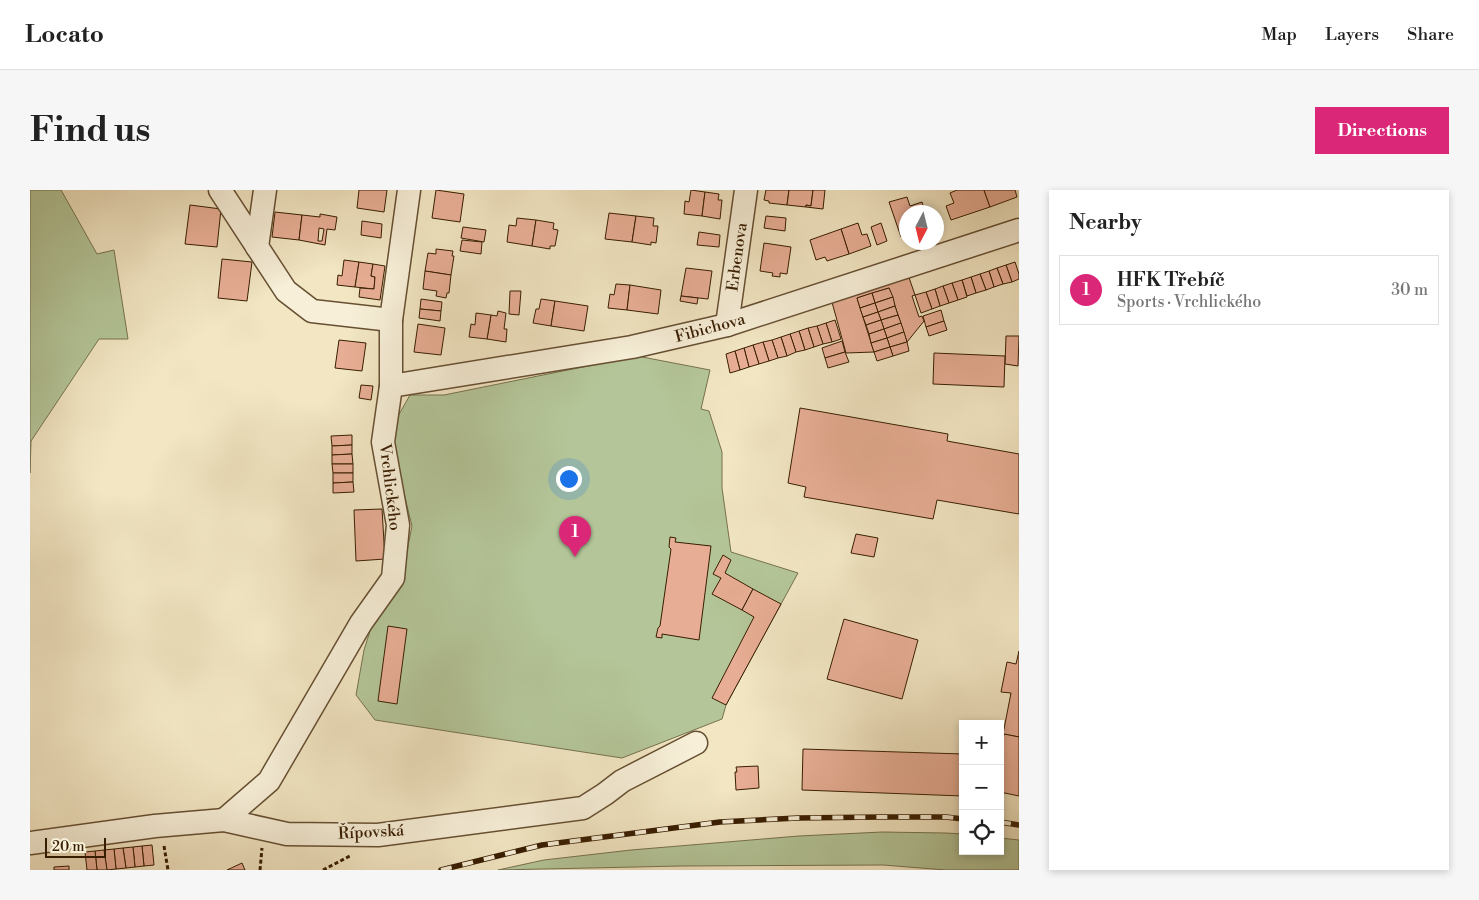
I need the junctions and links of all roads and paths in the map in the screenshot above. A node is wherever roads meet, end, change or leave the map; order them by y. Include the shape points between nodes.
1 (220, 190) edge
2 (265, 190) edge
3 (409, 190) edge
4 (746, 190) edge
5 (1019, 230) edge
6 (257, 247) junction
7 (391, 320) junction
8 (727, 324) junction
9 (391, 386) junction
10 (696, 743) dead end
11 (224, 820) junction
12 (30, 843) edge

1 - 6 street
2 - 6 street
3 - 7 street, Vrchlického
4 - 8 street, Erbenova
5 - 8 street, Fibichova
6 - 7 street via 286,291 312,311
7 - 9 street, Vrchlického
8 - 9 street, Fibichova via 632,348
9 - 11 street, Vrchlického via 383,442 398,525 393,578 361,623 269,781
10 - 11 street, Řípovská via 622,781 584,808 378,834 288,834
11 - 12 street, Řípovská

